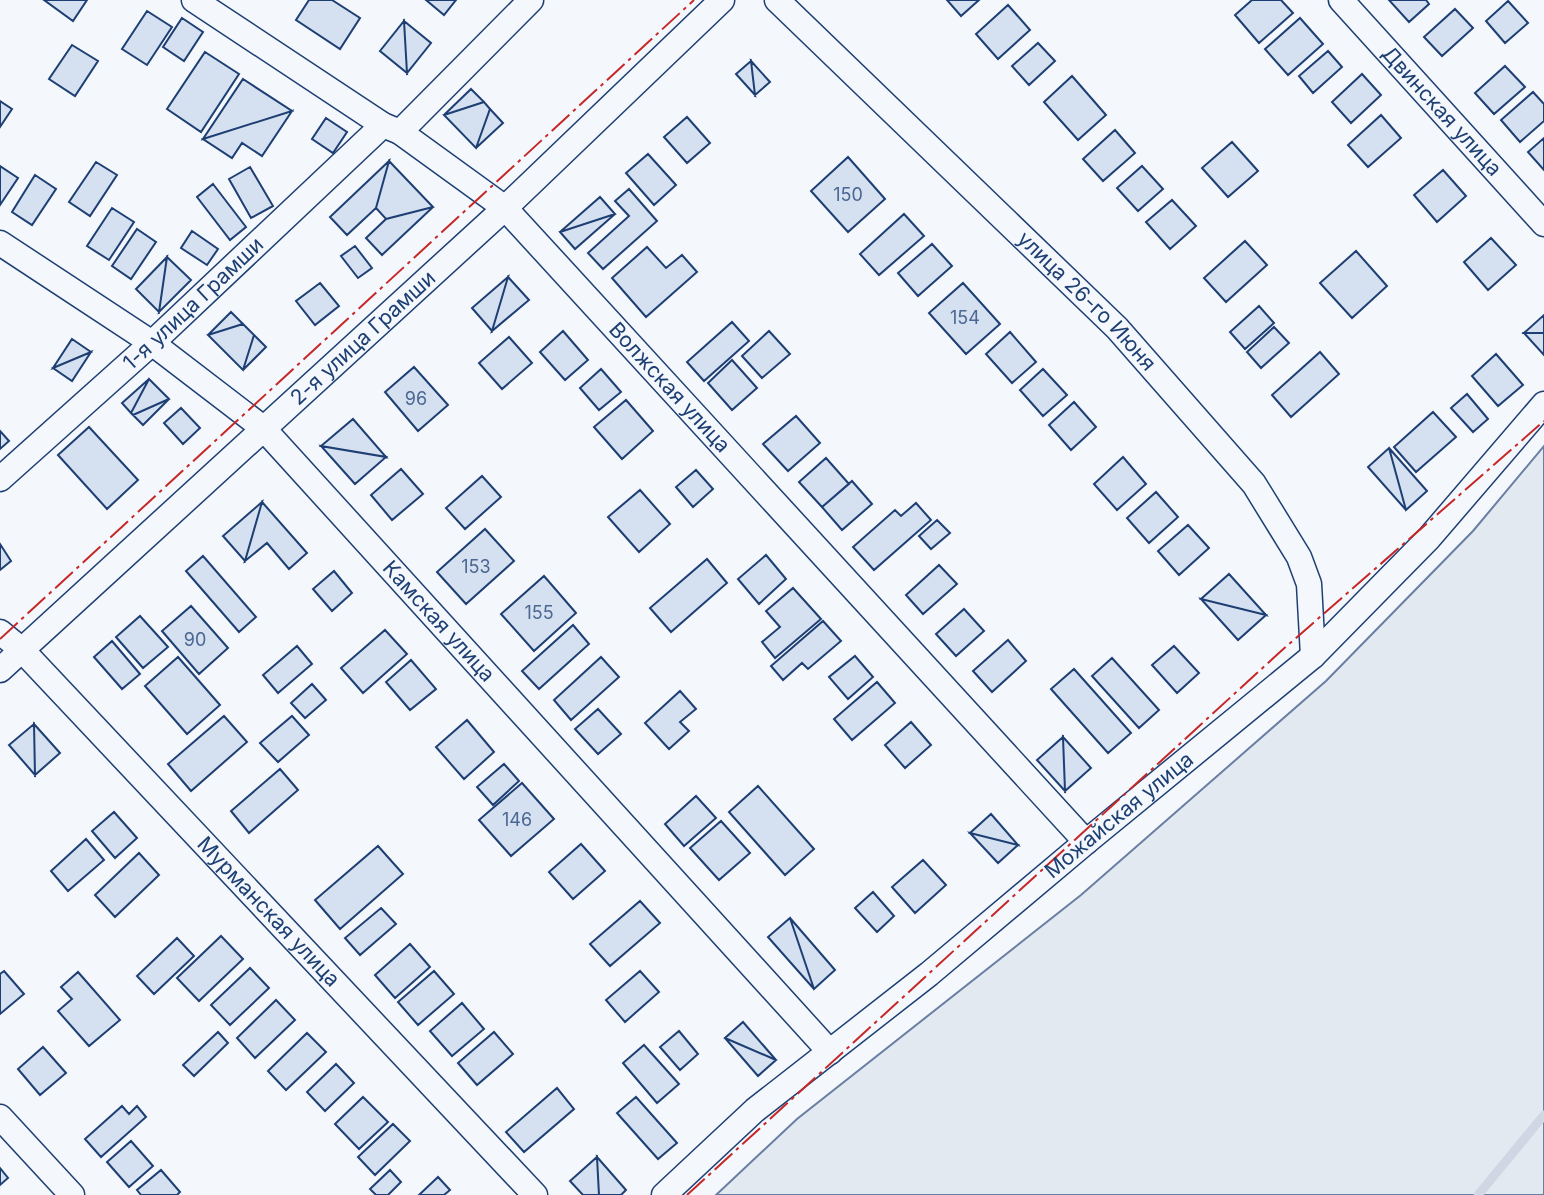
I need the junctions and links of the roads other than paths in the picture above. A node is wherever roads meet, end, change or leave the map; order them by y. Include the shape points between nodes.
1 (194, 0) edge
2 (531, 0) edge
3 (723, 0) edge
4 (777, 0) edge
5 (1341, 0) edge
6 (392, 129) junction
7 (505, 208) junction
8 (1544, 224) edge
9 (0, 243) edge
10 (152, 343) junction
11 (1544, 404) edge
12 (263, 428) junction
13 (0, 479) edge
14 (0, 632) edge
15 (22, 650) junction
16 (1312, 656) junction
17 (0, 670) edge
18 (1086, 842) junction
19 (830, 1052) junction
20 (0, 1117) edge
21 (72, 1195) edge
22 (535, 1195) edge
23 (664, 1195) edge

1 - 6 street, Волжская улица
2 - 6 street, 1-я улица Грамши
3 - 7 street, 2-я улица Грамши
4 - 16 street, улица 26-го Июня via 1117,328 1254,484 1299,557 1309,584
5 - 8 street, Двинская улица
6 - 7 street, Волжская улица
6 - 10 street, 1-я улица Грамши
7 - 12 street, 2-я улица Грамши
7 - 18 street, Волжская улица
9 - 10 street, Камская улица
10 - 12 street, Камская улица
10 - 13 street, 1-я улица Грамши
11 - 16 street, Можайская улица via 1421,546
12 - 15 street, 2-я улица Грамши
12 - 19 street, Камская улица
14 - 15 street, Мурманская улица
15 - 17 street, 2-я улица Грамши
15 - 22 street, Мурманская улица
16 - 18 street, Можайская улица
18 - 19 street, Можайская улица
19 - 23 street, Можайская улица via 755,1110
20 - 21 street

